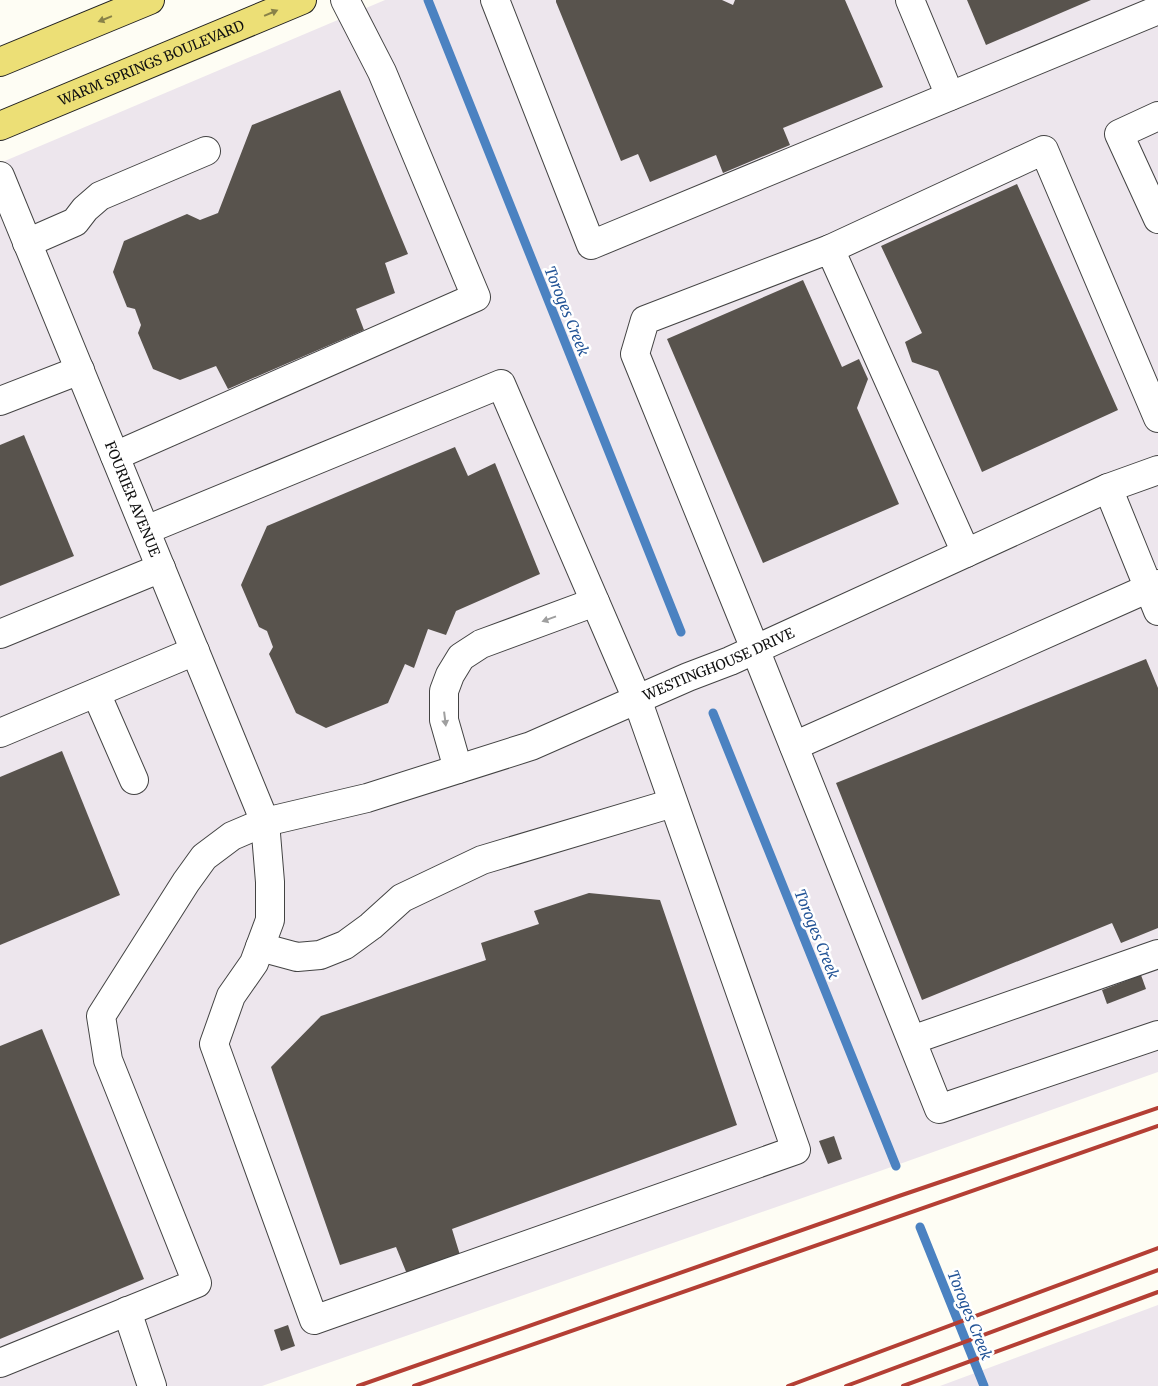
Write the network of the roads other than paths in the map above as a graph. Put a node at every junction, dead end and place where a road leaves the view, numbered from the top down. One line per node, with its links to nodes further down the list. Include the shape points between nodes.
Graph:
1 (150, 0): 7 (main road, one-way to 7)
2 (302, 0): 10 (main road, WARM SPRINGS BOULEVARD, one-way to 2)
3 (345, 0): 19 (street, via 382,72 476,297)
4 (495, 0): 8 (street, via 591,245)
5 (910, 0): 8 (street)
6 (1158, 10): 8 (street)
7 (0, 62)
8 (950, 96)
9 (1158, 116): 13 (street, via 1118,134)
10 (0, 126)
11 (206, 152): 14 (street, via 100,196 75,222)
12 (0, 176): 14 (street, FOURIER AVENUE)
13 (1158, 220)
14 (28, 243): 16 (street, FOURIER AVENUE)
15 (830, 249): 18 (street, via 1044,150); 23 (street); 28 (street, via 645,320 635,354)
16 (80, 370): 17 (street); 19 (street, FOURIER AVENUE)
17 (0, 401)
18 (1158, 418)
19 (115, 456): 22 (street, FOURIER AVENUE)
20 (1158, 470): 21 (street, WESTINGHOUSE DRIVE)
21 (1108, 488): 23 (street, WESTINGHOUSE DRIVE); 25 (street)
22 (146, 530): 24 (street, FOURIER AVENUE); 26 (street, via 501,384)
23 (966, 553): 28 (street, WESTINGHOUSE DRIVE)
24 (161, 568): 27 (street); 29 (street, FOURIER AVENUE)
25 (1155, 595): 33 (street)
26 (595, 602): 31 (street); 34 (street, one-way to 34, via 481,644 461,657 444,691 444,720)
27 (0, 634)
28 (756, 649): 31 (street, WESTINGHOUSE DRIVE); 33 (street)
29 (195, 651): 30 (street); 37 (street, FOURIER AVENUE)
30 (96, 693): 32 (street); 35 (street)
31 (636, 700): 34 (street, WESTINGHOUSE DRIVE, via 530,746); 36 (street)
32 (0, 732)
33 (794, 746): 41 (street)
34 (458, 769): 37 (street, WESTINGHOUSE DRIVE, via 367,798)
35 (134, 780)
36 (674, 803): 38 (street, via 482,860 402,898 345,945 320,955 297,957); 38 (street, FOURIER AVENUE, via 796,1150 314,1320 214,1044 231,996 254,963)
37 (265, 822): 38 (street, FOURIER AVENUE, via 270,920); 42 (street, WESTINGHOUSE DRIVE, via 232,836 204,857 101,1016 108,1060 197,1283)
38 (260, 947)
39 (1158, 954): 41 (street)
40 (1158, 1035): 41 (street, via 939,1109)
41 (912, 1040)
42 (127, 1311): 43 (street); 44 (street)
43 (0, 1363)
44 (152, 1386)

